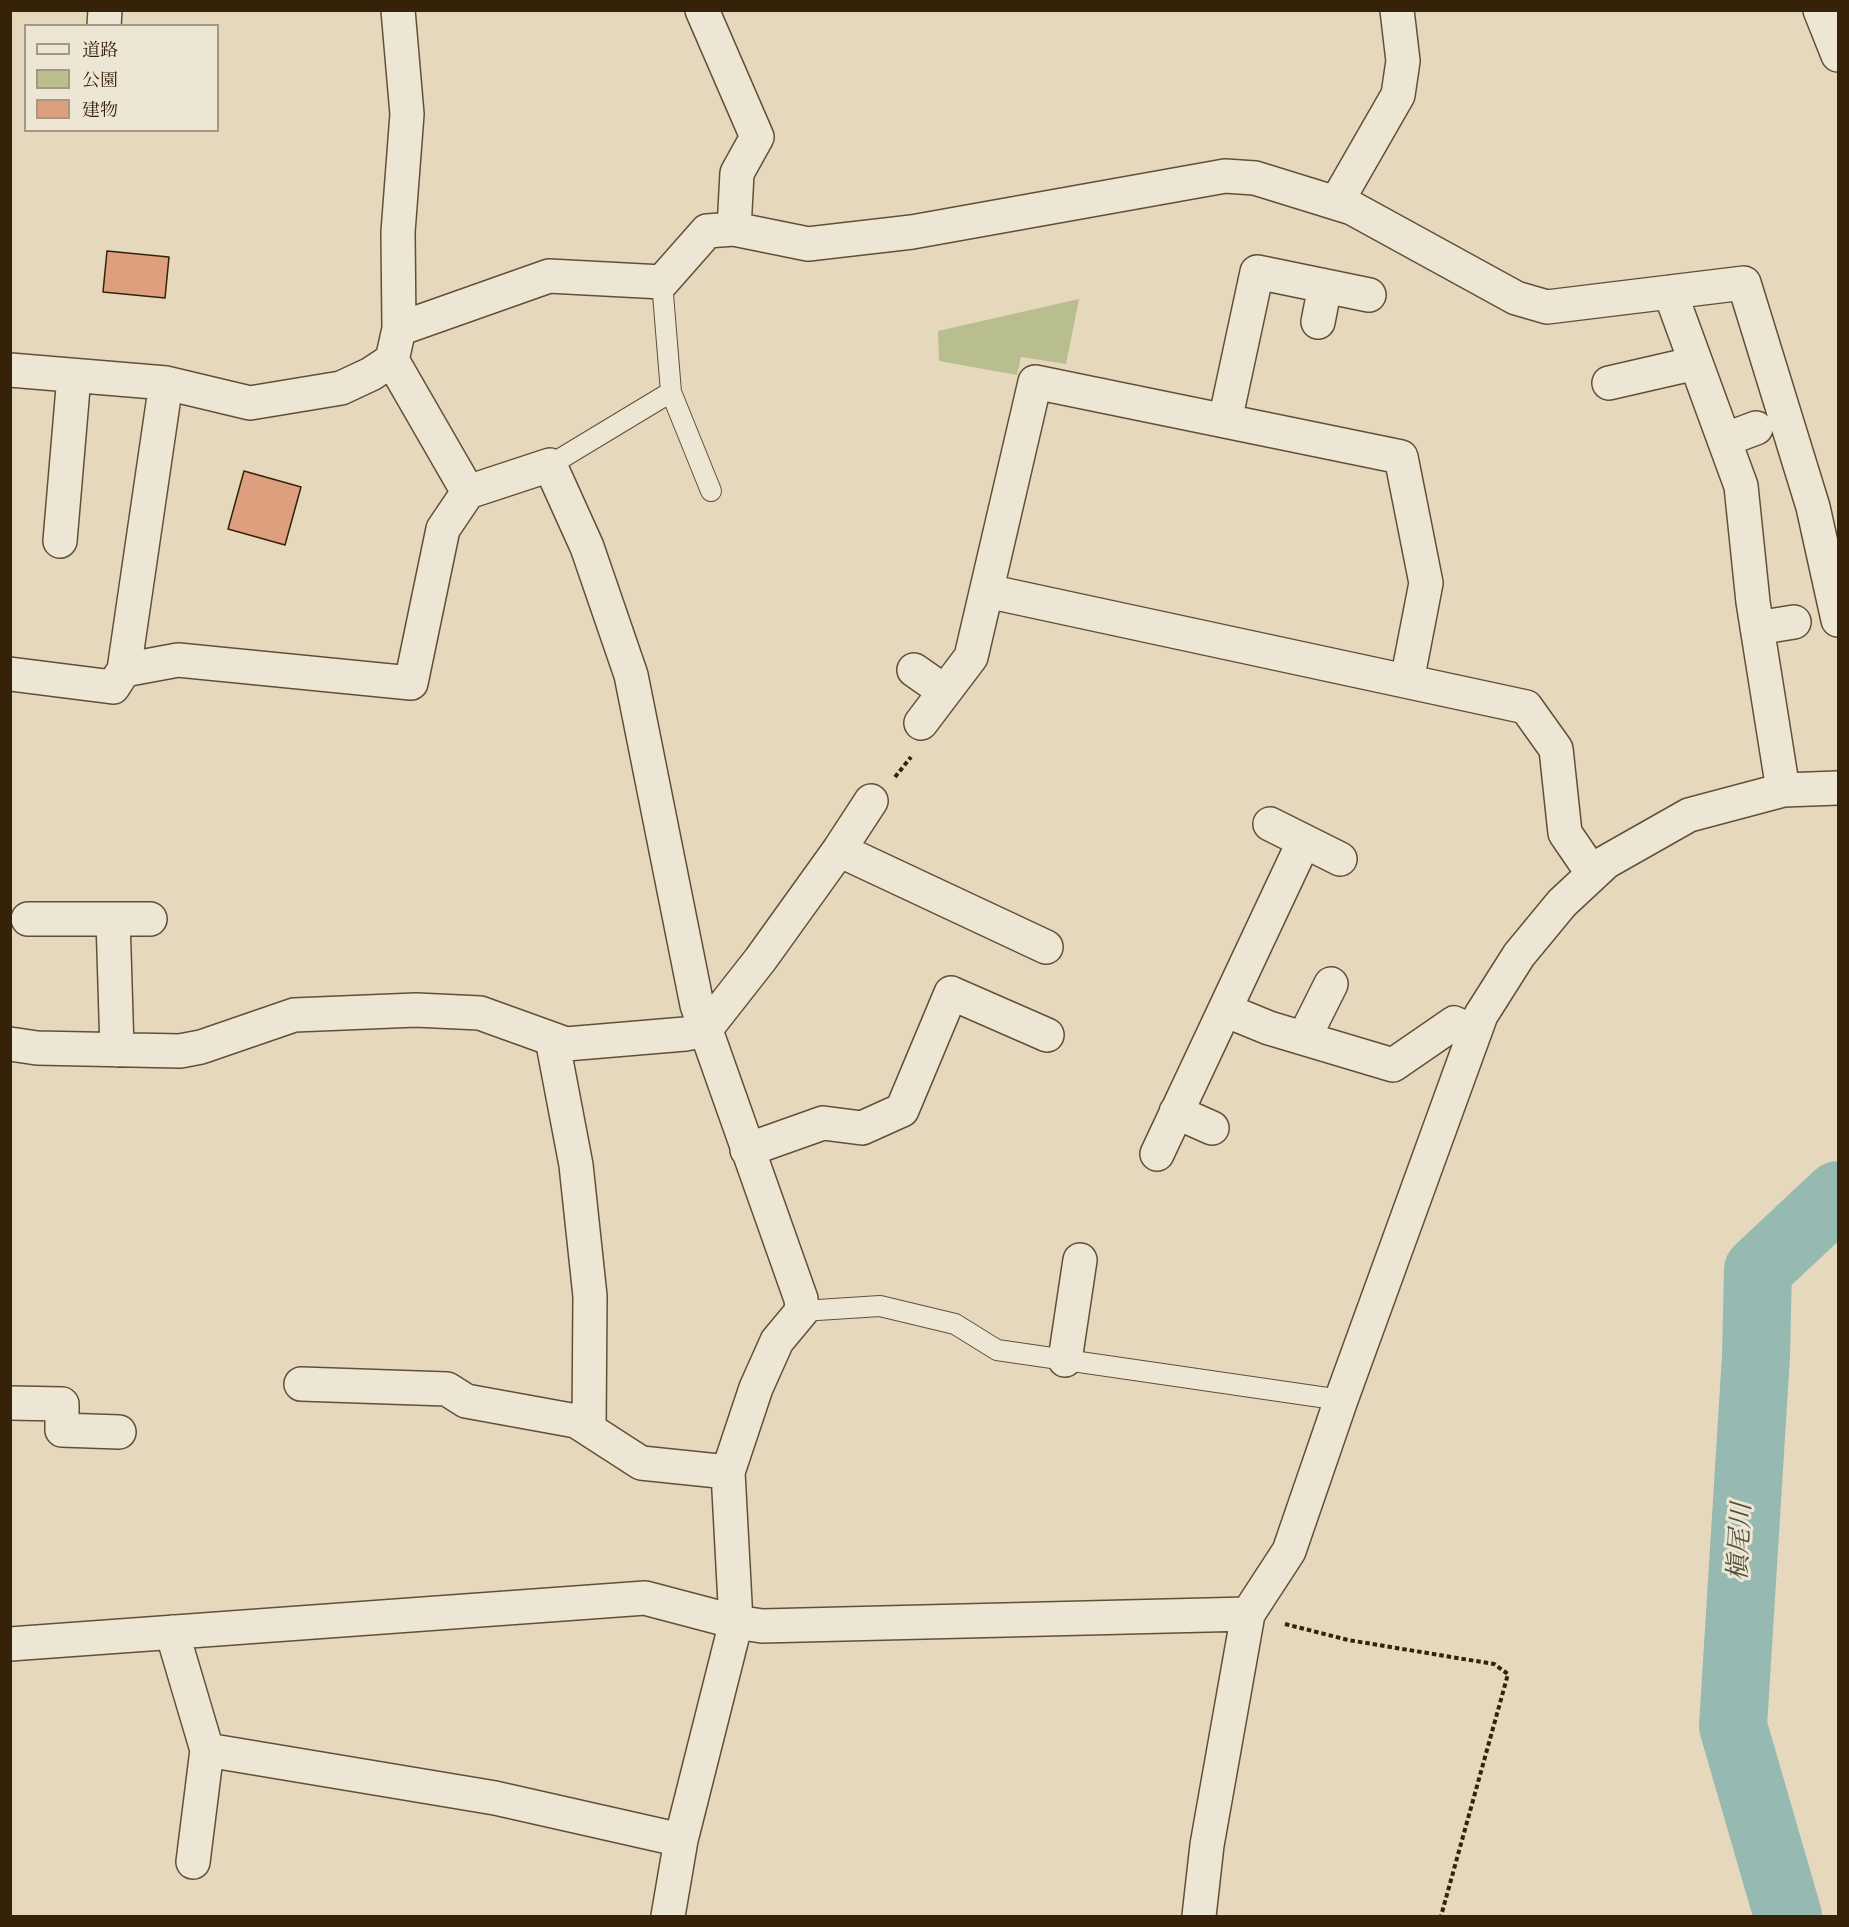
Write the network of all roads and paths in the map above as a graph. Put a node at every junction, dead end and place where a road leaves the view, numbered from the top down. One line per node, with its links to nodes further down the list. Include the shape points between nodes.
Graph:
1 (398, 10): 13 (street, via 407,114)
2 (702, 10): 7 (street, via 757,137 737,173)
3 (1397, 10): 6 (street, via 1402,61 1398,95)
4 (1820, 10): 5 (street)
5 (1839, 55)
6 (1336, 203): 7 (street, via 1255,178 1226,176 912,232 808,244); 10 (street, via 1352,207 1516,298 1547,307)
7 (734, 229): 8 (street, via 707,231)
8 (662, 282): 13 (street, via 549,276); 19 (lane)
9 (1325, 286): 11 (street); 12 (street); 20 (street, via 1257,272)
10 (1670, 292): 14 (street); 28 (street, via 1744,283 1813,507)
11 (1369, 295)
12 (1318, 322)
13 (395, 345): 17 (street, via 371,374 341,388 250,403); 25 (street)
14 (1696, 363): 18 (street); 22 (street)
15 (10, 370): 16 (street)
16 (74, 376): 17 (street); 26 (street)
17 (166, 383): 31 (street)
18 (1610, 383)
19 (671, 392): 23 (lane); 24 (lane)
20 (1225, 421): 27 (street, via 1035,382); 34 (street, via 1401,457 1426,583)
21 (1756, 428): 22 (street)
22 (1724, 440): 30 (street, via 1741,486)
23 (550, 465): 25 (street); 51 (street, via 587,547 631,675)
24 (711, 491)
25 (468, 492): 31 (street, via 443,529 411,683 178,660)
26 (60, 541)
27 (987, 591): 34 (street); 35 (street, via 971,657)
28 (1839, 621)
29 (1794, 622): 30 (street)
30 (1757, 628): 38 (street)
31 (124, 670): 33 (street, via 113,687)
32 (914, 670): 35 (street)
33 (10, 674)
34 (1407, 681): 44 (street, via 1526,707 1556,749 1565,833)
35 (944, 691): 36 (street)
36 (921, 723): 39 (path, via 928,733 880,796)
37 (1839, 788): 38 (street)
38 (1783, 790): 44 (street, via 1689,814 1606,862)
39 (871, 801): 42 (street)
40 (1270, 824): 41 (street)
41 (1304, 841): 43 (street); 50 (street)
42 (839, 850): 48 (street); 51 (street)
43 (1340, 859)
44 (1593, 874): 52 (street, via 1562,903 1519,955)
45 (28, 919): 46 (street)
46 (113, 919): 47 (street); 57 (street)
47 (150, 919)
48 (1046, 947)
49 (1331, 984): 54 (street)
50 (1225, 1010): 54 (street); 58 (street)
51 (705, 1030): 55 (street, via 566,1044); 60 (street)
52 (1475, 1032): 54 (street, via 1454,1023 1393,1065); 66 (street)
53 (1047, 1035): 60 (street, via 951,993 902,1110 862,1128 823,1123)
54 (1304, 1038)
55 (552, 1039): 57 (street, via 480,1013 416,1010 294,1015 201,1047 180,1051); 68 (street, via 576,1165 590,1296)
56 (10, 1044): 57 (street)
57 (117, 1050)
58 (1176, 1112): 59 (street); 61 (street)
59 (1212, 1128)
60 (747, 1150): 63 (street)
61 (1156, 1154)
62 (1080, 1260): 64 (street)
63 (802, 1311): 64 (lane, via 880,1306 955,1324 997,1350); 70 (street, via 777,1341 756,1388)
64 (1065, 1360): 66 (lane)
65 (301, 1384): 68 (street, via 447,1389 466,1401 576,1421)
66 (1341, 1400): 71 (street, via 1289,1551)
67 (10, 1403): 69 (street, via 62,1404 62,1430)
68 (589, 1429): 70 (street, via 641,1463)
69 (119, 1432)
70 (728, 1472): 72 (street)
71 (1248, 1614): 72 (street, via 762,1626); 79 (street, via 1207,1845); 80 (path, via 1348,1640 1494,1665 1508,1674)
72 (736, 1622): 73 (street, via 645,1598); 76 (street)
73 (172, 1632): 74 (street); 75 (street)
74 (10, 1644)
75 (207, 1750): 76 (street, via 495,1798); 77 (street)
76 (681, 1840): 78 (street)
77 (193, 1862)
78 (668, 1917)
79 (1199, 1917)
80 (1441, 1917)

